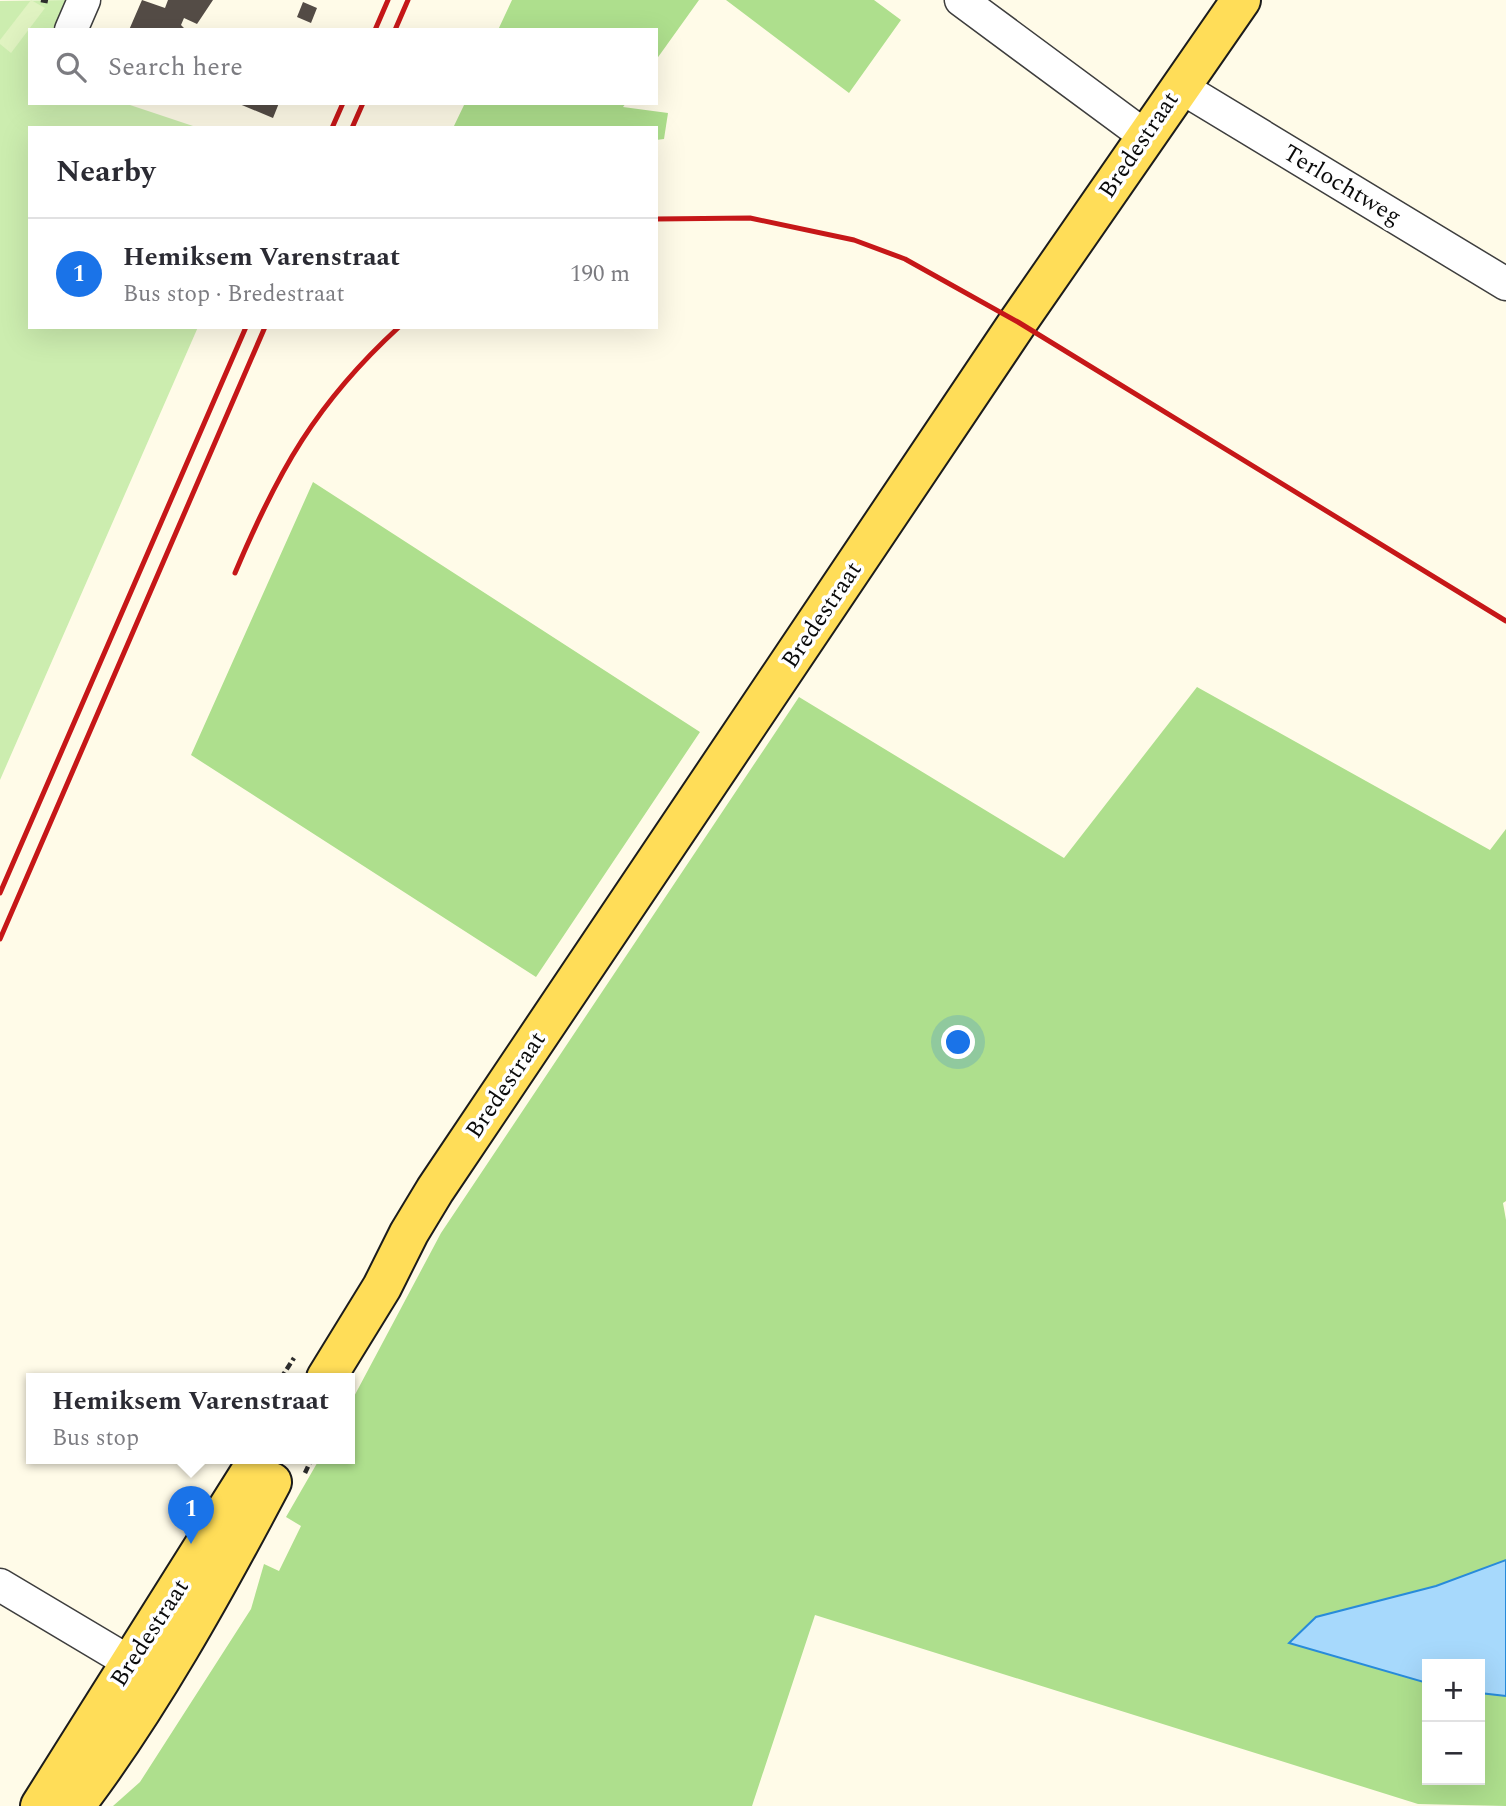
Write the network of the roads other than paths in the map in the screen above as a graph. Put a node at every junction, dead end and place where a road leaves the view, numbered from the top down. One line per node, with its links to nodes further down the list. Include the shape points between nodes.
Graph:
1 (84, 0): 4 (street)
2 (961, 0): 6 (street)
3 (1241, 0): 5 (main road, Bredestraat)
4 (72, 28)
5 (1179, 86): 6 (main road, Bredestraat); 7 (street, Terlochtweg)
6 (1145, 136): 8 (main road, Bredestraat)
7 (1506, 284)
8 (409, 1233): 9 (main road, Bredestraat, via 371,1280); 10 (main road, Bredestraat)
9 (311, 1373)
10 (329, 1373)
11 (255, 1464): 14 (main road, Bredestraat)
12 (281, 1464): 16 (main road, Bredestraat, via 203,1608 101,1773)
13 (0, 1585): 14 (street)
14 (131, 1663): 15 (main road, Bredestraat)
15 (40, 1806)
16 (75, 1806)

